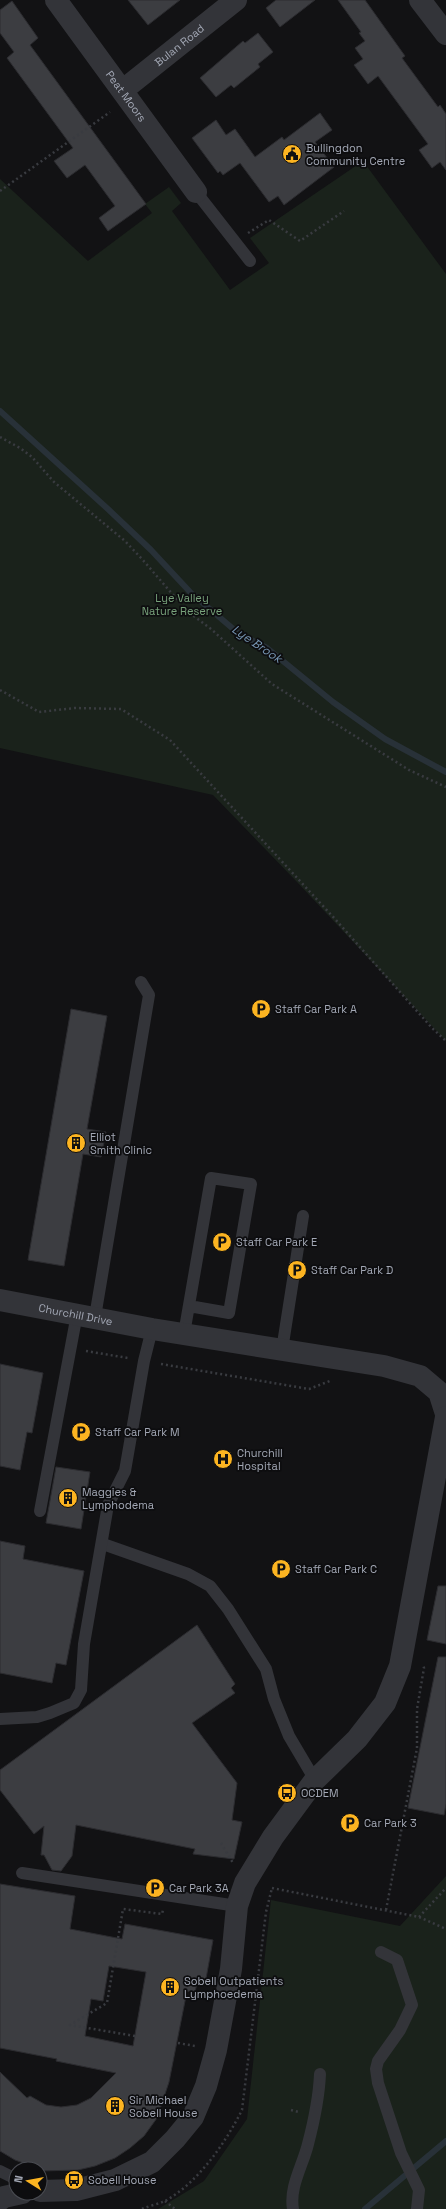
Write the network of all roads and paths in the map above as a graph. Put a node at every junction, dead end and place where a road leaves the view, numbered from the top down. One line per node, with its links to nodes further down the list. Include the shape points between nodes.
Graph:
1 (56, 0): 5 (street, Peat Moors)
2 (236, 0): 5 (street, Bulan Road)
3 (420, 0): 4 (street)
4 (446, 34)
5 (125, 95): 6 (path); 7 (street, Peat Moors)
6 (0, 191)
7 (196, 192): 9 (lane)
8 (344, 211): 9 (path, via 300,241 269,220)
9 (234, 241): 10 (lane)
10 (250, 260)
11 (0, 437): 13 (path, via 32,457 54,482 138,555 187,611 272,684 409,770)
12 (0, 690): 15 (path, via 39,712 75,708 121,709 170,740)
13 (446, 787)
14 (141, 982): 19 (lane, via 149,995)
15 (446, 1041)
16 (303, 1216): 23 (lane)
17 (0, 1300): 19 (street, Churchill Drive)
18 (189, 1306): 18 (lane, via 211,1178 251,1184 229,1313); 21 (lane)
19 (86, 1316): 20 (street, Churchill Drive); 22 (lane)
20 (152, 1329): 21 (street, Churchill Drive); 24 (lane)
21 (184, 1334): 23 (street, Churchill Drive)
22 (72, 1337): 24 (path, via 76,1350); 29 (lane)
23 (282, 1350): 26 (street, Churchill Drive, via 384,1366 420,1376 439,1392)
24 (144, 1361): 25 (path, via 309,1388); 30 (lane, via 125,1471 108,1505)
25 (337, 1378)
26 (446, 1414)
27 (446, 1417): 28 (street)
28 (442, 1461): 33 (street, via 400,1666 385,1703 357,1739)
29 (40, 1511)
30 (103, 1544): 32 (lane, via 84,1644 81,1690 74,1703 37,1717); 33 (lane, via 188,1574 210,1586 228,1608 266,1669 274,1699 289,1736)
31 (422, 1661): 39 (path, via 424,1668 417,1709 417,1748)
32 (0, 1719)
33 (314, 1780): 38 (street, via 273,1837 245,1883)
34 (22, 1873): 37 (lane)
35 (267, 1887): 39 (path)
36 (446, 1888): 40 (path)
37 (165, 1895): 38 (lane); 43 (path, via 162,1914 124,1909 107,2003 70,2025)
38 (237, 1906): 45 (street, via 231,1969 216,2050 206,2086 193,2117 152,2162 115,2180 76,2190)
39 (386, 1910): 40 (path)
40 (419, 1917): 41 (path)
41 (446, 1929)
42 (381, 1952): 49 (lane, via 397,1960 412,2004 400,2030 378,2061 376,2069 378,2083 404,2161 418,2187)
43 (135, 2036)
44 (320, 2074): 48 (lane, via 319,2095 308,2144 291,2198)
45 (48, 2191)
46 (165, 2201): 47 (path)
47 (175, 2209)
48 (293, 2209)
49 (417, 2209)

